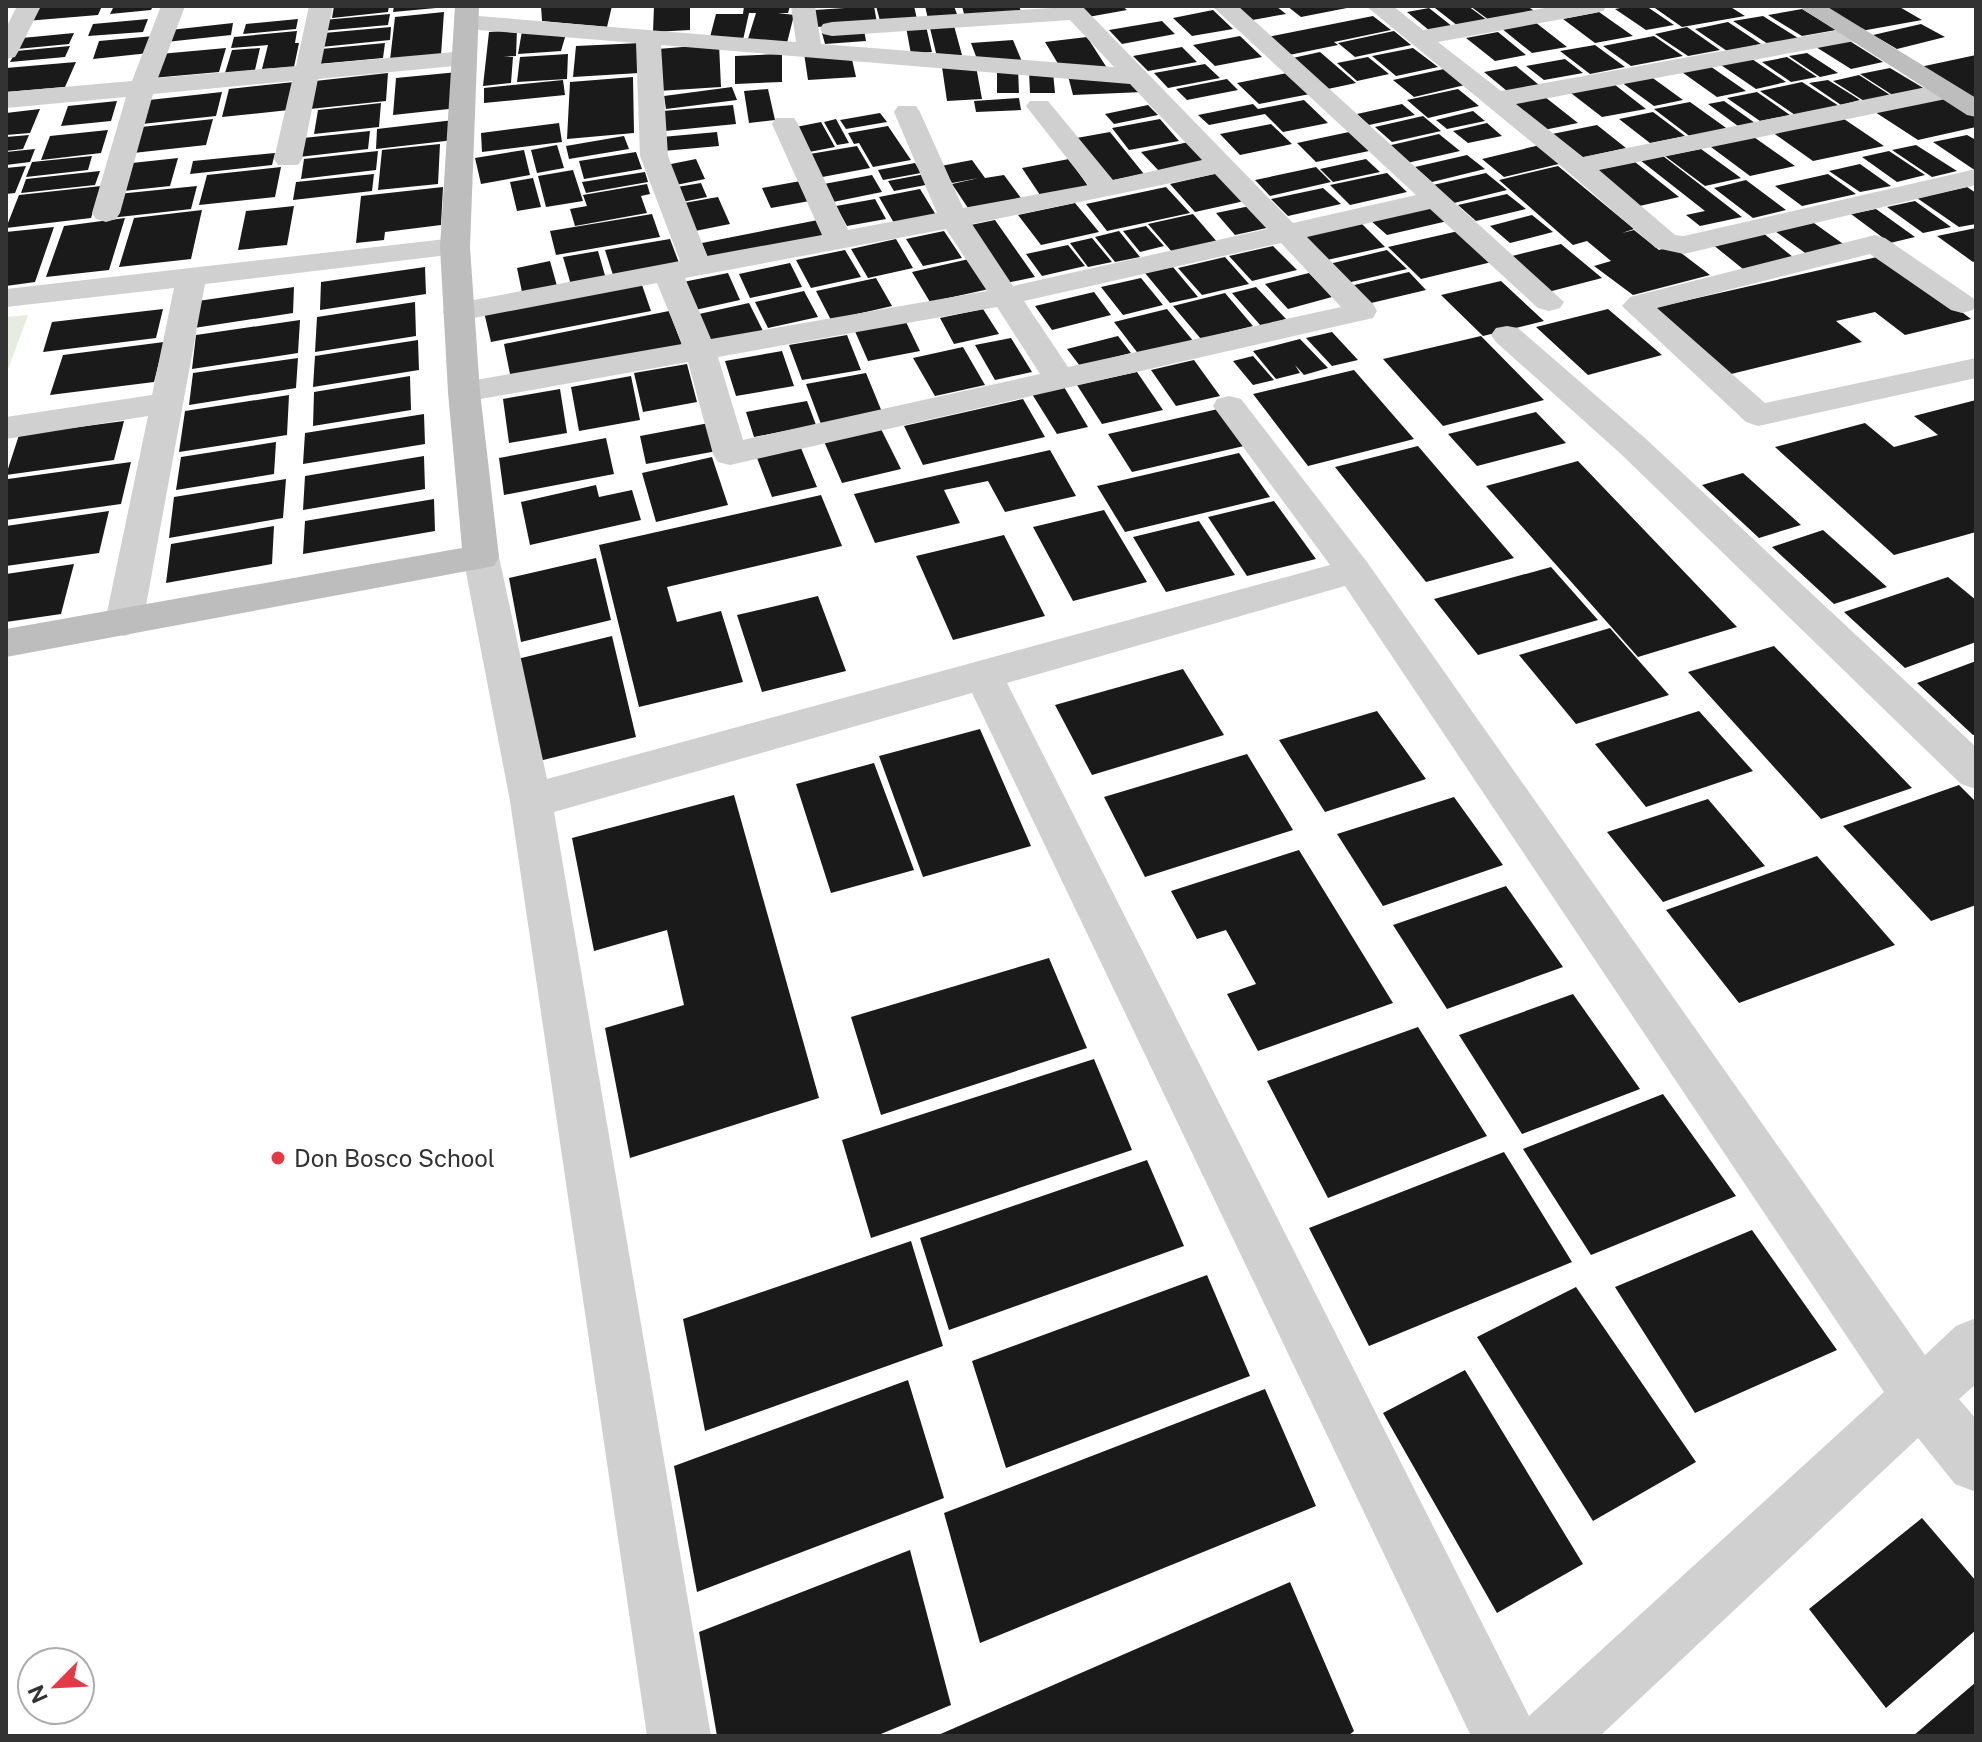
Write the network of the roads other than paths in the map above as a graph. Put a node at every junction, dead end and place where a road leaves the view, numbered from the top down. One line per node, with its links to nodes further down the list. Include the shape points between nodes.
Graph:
1 (29, 6): 15 (street)
2 (173, 6): 19 (street)
3 (321, 6): 17 (street)
4 (630, 6): 13 (street)
5 (1224, 6): 32 (street)
6 (1378, 6): 14 (street)
7 (1595, 6): 14 (street)
8 (1810, 6): 12 (street)
9 (1072, 10): 11 (street); 18 (street)
10 (467, 14): 13 (street); 16 (street)
11 (806, 28): 13 (street); 18 (street)
12 (1855, 34): 20 (street); 22 (street)
13 (639, 37): 38 (street, via 654,156)
14 (1420, 38): 22 (street)
15 (6, 52)
16 (465, 58): 17 (street); 37 (street)
17 (307, 73): 19 (street); 27 (street)
18 (1140, 77): 28 (street)
19 (142, 87): 21 (street); 33 (street)
20 (1946, 91): 24 (street); 29 (street)
21 (6, 100)
22 (1496, 100): 29 (street)
23 (1039, 106): 31 (street)
24 (1976, 109)
25 (907, 112): 34 (street)
26 (785, 124): 36 (street)
27 (288, 159)
28 (1222, 164): 31 (street); 35 (street)
29 (1578, 166): 30 (street, via 1666,242 1684,245)
30 (1976, 177)
31 (1106, 190): 34 (street)
32 (1437, 199): 35 (street); 42 (street)
33 (106, 213)
34 (953, 217): 36 (street); 40 (street)
35 (1288, 231): 40 (street); 48 (street, via 1362,311)
36 (838, 239): 38 (street)
37 (455, 247): 39 (street); 44 (street)
38 (683, 270): 44 (street); 46 (street)
39 (192, 275): 41 (street); 50 (street)
40 (1003, 297): 46 (street); 48 (street)
41 (6, 298)
42 (1549, 302)
43 (1962, 304): 47 (street, via 1875,244 1637,306 1758,415)
44 (458, 312): 49 (street)
45 (1507, 335): 58 (street, via 1634,447)
46 (701, 352): 48 (street, via 730,454); 49 (street)
47 (1976, 368)
48 (1060, 379)
49 (464, 392): 53 (street)
50 (165, 403): 52 (street); 55 (street)
51 (1229, 406): 54 (street)
52 (6, 428)
53 (481, 557): 55 (street); 59 (street)
54 (1354, 571): 57 (street); 61 (street)
55 (124, 622): 56 (street)
56 (6, 643)
57 (984, 676): 59 (street); 64 (street)
58 (1976, 772)
59 (531, 801): 63 (street)
60 (1976, 1346): 61 (street)
61 (1920, 1397): 62 (street); 65 (street)
62 (1976, 1463)
63 (679, 1736)
64 (1505, 1736)
65 (1553, 1736)

